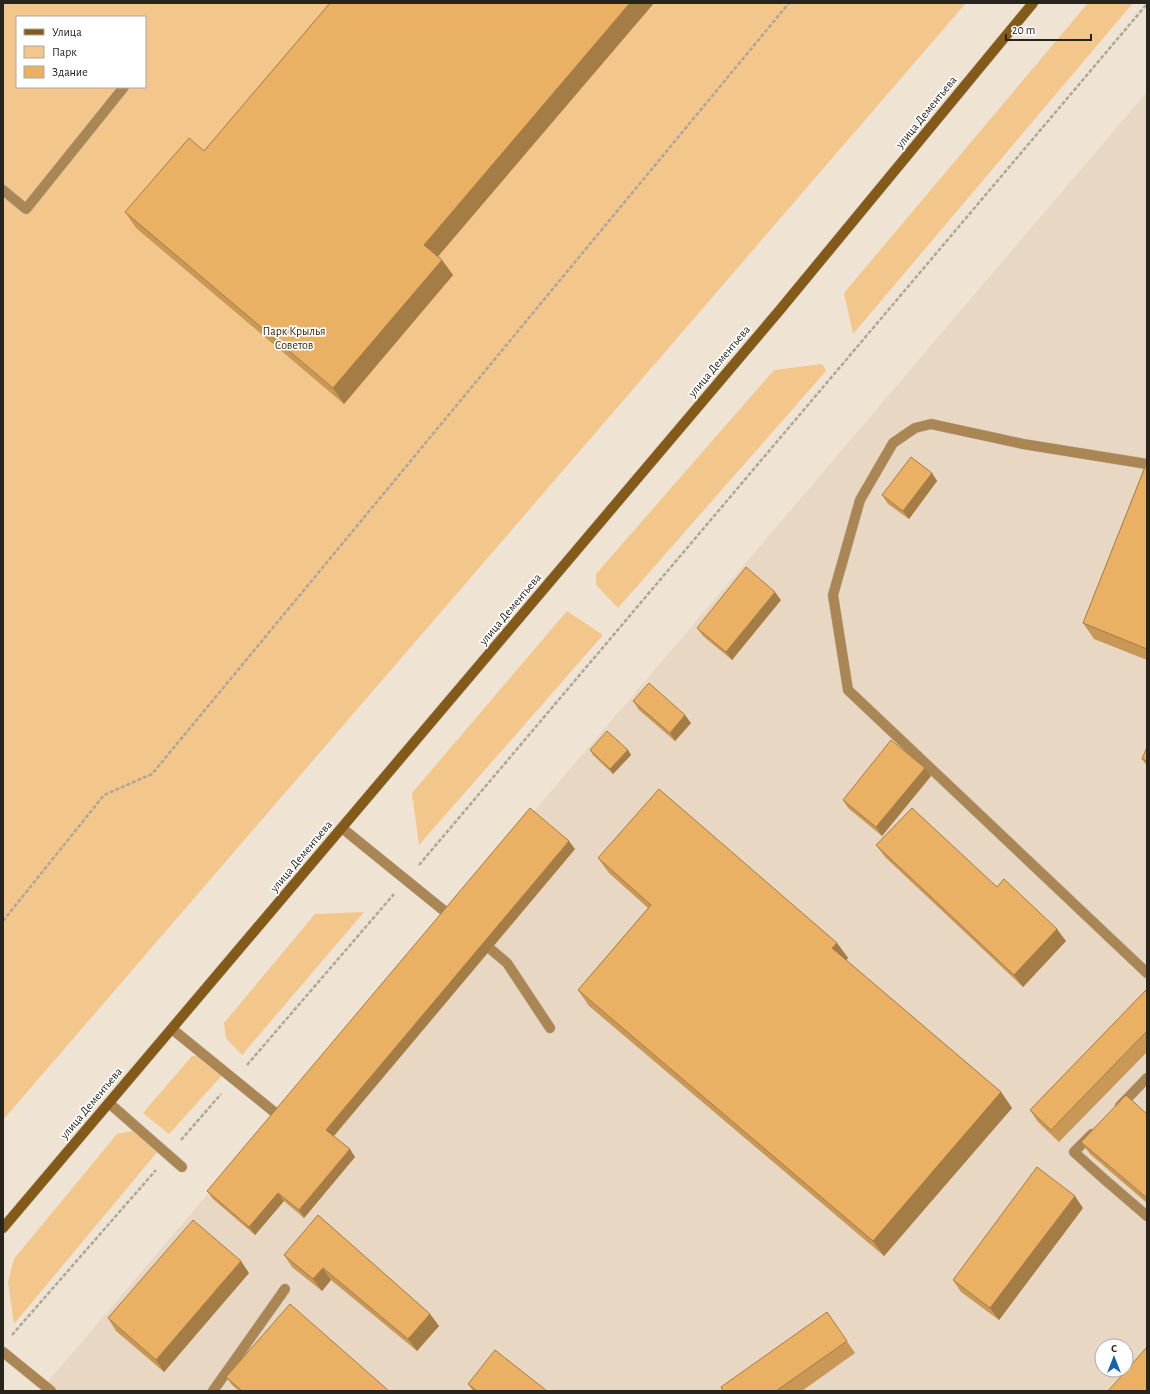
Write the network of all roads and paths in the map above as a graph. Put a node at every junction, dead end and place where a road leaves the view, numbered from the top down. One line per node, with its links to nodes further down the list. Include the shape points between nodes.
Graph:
1 (789, 3): 9 (path, via 152,774 104,795)
2 (1032, 3): 7 (main road, улица Дементьева, via 774,317)
3 (1147, 4): 8 (path)
4 (123, 88): 5 (lane, via 26,209)
5 (3, 190)
6 (1147, 464): 12 (lane, via 1023,444 931,424 915,428 893,443 860,500 833,595 848,690)
7 (342, 828): 8 (lane); 14 (main road, улица Дементьева)
8 (406, 880): 10 (lane); 16 (path)
9 (3, 921)
10 (461, 925)
11 (472, 934): 13 (lane, via 507,963)
12 (1147, 973)
13 (550, 1028)
14 (172, 1029): 16 (lane); 17 (main road, улица Дементьева)
15 (1147, 1078): 19 (lane)
16 (234, 1080): 18 (lane); 21 (path)
17 (109, 1103): 21 (lane); 24 (main road, улица Дементьева)
18 (273, 1111)
19 (1113, 1112)
20 (1097, 1129): 23 (lane, via 1074,1152)
21 (169, 1155): 22 (lane); 26 (path)
22 (182, 1167)
23 (1147, 1216)
24 (3, 1228)
25 (285, 1289): 29 (lane)
26 (8, 1340)
27 (3, 1352): 28 (lane)
28 (51, 1391)
29 (214, 1391)

